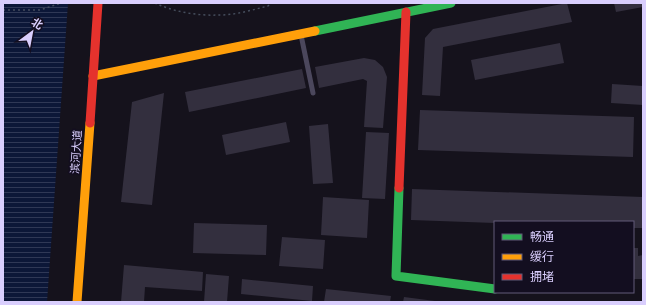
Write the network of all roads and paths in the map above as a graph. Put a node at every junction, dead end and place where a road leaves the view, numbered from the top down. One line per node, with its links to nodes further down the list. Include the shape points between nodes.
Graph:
1 (61, 3): 6 (path, via 40,10)
2 (98, 3): 9 (street, 滨河大道)
3 (155, 3): 4 (path, via 192,14 219,15 241,13)
4 (272, 3)
5 (451, 3): 7 (street)
6 (3, 10)
7 (406, 12): 8 (street); 11 (street, via 396,276)
8 (301, 34): 9 (street); 10 (lane)
9 (93, 76): 12 (street, 滨河大道)
10 (313, 93)
11 (494, 289)
12 (77, 302)

